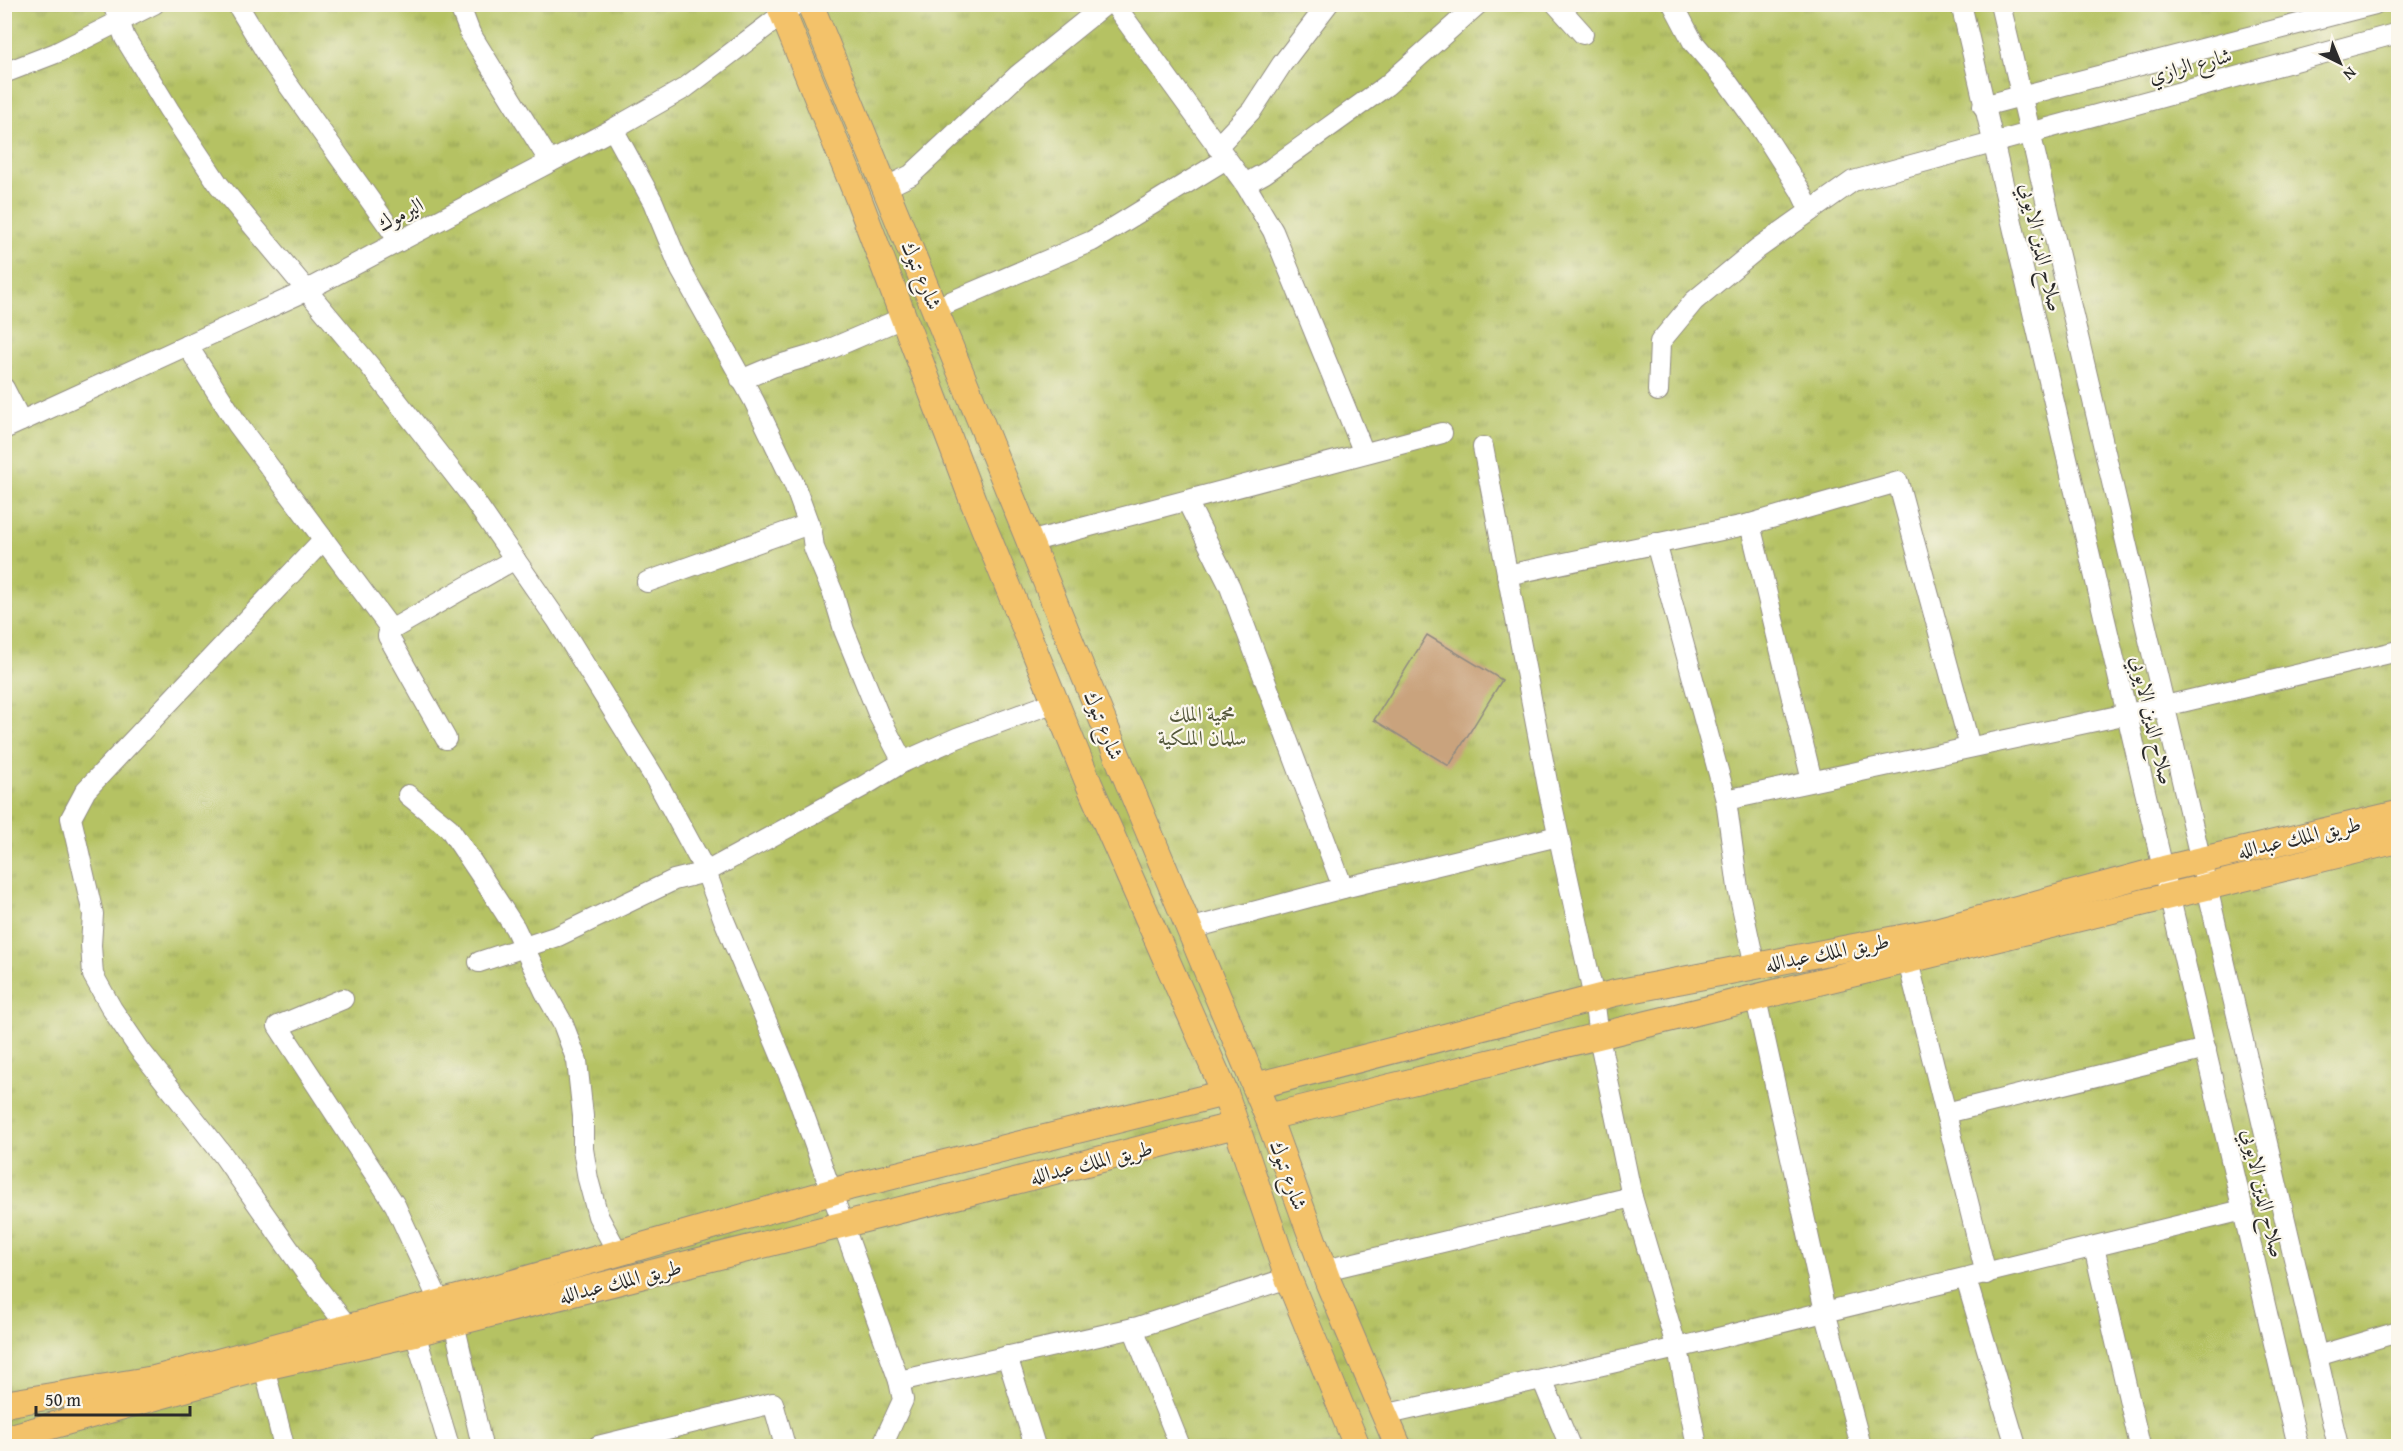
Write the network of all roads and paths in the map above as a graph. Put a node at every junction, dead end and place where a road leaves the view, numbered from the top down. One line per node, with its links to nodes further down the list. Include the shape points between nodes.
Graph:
1 (113, 4): 16 (street)
2 (154, 4): 16 (street)
3 (237, 4): 30 (street, via 279,71)
4 (459, 4): 26 (street, via 470,33)
5 (810, 4): 28 (main road, شارع تبوك)
6 (1106, 4): 28 (street, via 1018,75 911,175)
7 (1114, 4): 25 (street)
8 (1328, 4): 25 (street)
9 (1478, 4): 27 (street, via 1386,86)
10 (1556, 4): 18 (street)
11 (1673, 4): 29 (street, via 1693,42 1761,129)
12 (1961, 4): 21 (street, صلاح الدين الايوبي)
13 (2000, 4): 20 (street, صلاح الدين الايوبي)
14 (2375, 4): 20 (street, شارع الرازي)
15 (786, 8): 22 (street, اليرموك, via 685,88); 33 (main road, شارع تبوك)
16 (120, 23): 19 (street); 31 (street, via 125,38 219,185)
17 (2398, 33): 23 (street, شارع الرازي)
18 (1583, 34)
19 (4, 73)
20 (2022, 96): 21 (street, شارع الرازي); 23 (street, صلاح الدين الايوبي)
21 (1983, 106): 24 (street, صلاح الدين الايوبي)
22 (613, 129): 26 (street, اليرموك); 35 (street, via 654,202 681,270)
23 (2031, 134): 24 (street, شارع الرازي); 54 (street, صلاح الدين الايوبي)
24 (1993, 144): 29 (street, شارع الرازي, via 1853,181); 55 (street, صلاح الدين الايوبي)
25 (1222, 153): 27 (street); 32 (street, via 1092,241)
26 (550, 162): 30 (street, اليرموك)
27 (1245, 184): 41 (street, via 1273,231)
28 (885, 188): 32 (main road, شارع تبوك)
29 (1810, 211): 37 (street, شارع الرازي, via 1694,302 1660,342)
30 (399, 241): 31 (street, اليرموك)
31 (306, 290): 34 (street, اليرموك); 48 (street, via 462,484)
32 (936, 308): 46 (main road, شارع تبوك)
33 (905, 317): 35 (street, via 823,352); 53 (main road, شارع تبوك, via 973,501)
34 (187, 345): 38 (street, اليرموك); 45 (street, via 238,425)
35 (741, 380): 43 (street, via 794,484)
36 (4, 388): 38 (street)
37 (1658, 391)
38 (13, 425)
39 (1442, 433): 41 (street)
40 (1483, 447): 49 (street)
41 (1364, 453): 42 (street)
42 (1187, 501): 46 (street); 69 (street, via 1230,587)
43 (809, 524): 50 (street); 58 (street, via 844,630 879,716)
44 (1750, 525): 47 (street); 57 (street, via 1898,482); 59 (street)
45 (324, 539): 51 (street); 98 (street, via 86,790 71,818 93,914 93,975 140,1050 223,1155)
46 (1029, 542): 71 (main road, شارع تبوك)
47 (1656, 543): 49 (street); 61 (street)
48 (515, 559): 51 (street); 67 (street, via 656,780)
49 (1507, 575): 63 (street)
50 (647, 582)
51 (389, 631): 56 (street, via 388,636)
52 (2398, 651): 54 (street)
53 (1055, 702): 58 (street); 82 (main road, شارع تبوك)
54 (2165, 706): 55 (street); 65 (street, صلاح الدين الايوبي)
55 (2127, 714): 57 (street); 66 (street, صلاح الدين الايوبي)
56 (446, 739)
57 (1970, 747): 59 (street)
58 (903, 762): 67 (street)
59 (1812, 781): 61 (street)
60 (408, 795): 72 (street, via 449,828)
61 (1726, 800): 75 (street, via 1738,888)
62 (2398, 814): 65 (main road, طريق الملك عبدالله)
63 (1558, 836): 69 (street); 76 (street)
64 (2398, 840): 68 (main road, طريق الملك عبدالله)
65 (2201, 860): 66 (main road, طريق الملك عبدالله); 68 (street, صلاح الدين الايوبي)
66 (2164, 869): 70 (street, صلاح الدين الايوبي); 75 (main road, طريق الملك عبدالله, via 1932,932)
67 (706, 872): 72 (street, via 674,880); 86 (street)
68 (2207, 886): 70 (main road, طريق الملك عبدالله); 104 (street, صلاح الدين الايوبي)
69 (1343, 888): 71 (street)
70 (2170, 896): 73 (main road, طريق الملك عبدالله); 80 (street, صلاح الدين الايوبي)
71 (1189, 929): 81 (main road, شارع تبوك)
72 (525, 948): 74 (street); 91 (street, via 577,1061 588,1179 598,1216)
73 (1908, 961): 78 (main road, طريق الملك عبدالله); 83 (street)
74 (479, 962)
75 (1755, 966): 76 (main road, طريق الملك عبدالله)
76 (1594, 998): 79 (street); 81 (main road, طريق الملك عبدالله)
77 (343, 999): 97 (street, via 278,1026 395,1205)
78 (1755, 999): 79 (main road, طريق الملك عبدالله); 96 (street)
79 (1599, 1037): 84 (main road, طريق الملك عبدالله); 87 (street)
80 (2206, 1049): 83 (street); 88 (street, صلاح الدين الايوبي)
81 (1255, 1086): 84 (main road, شارع تبوك)
82 (1226, 1093): 85 (main road, شارع تبوك); 86 (main road, طريق الملك عبدالله)
83 (1946, 1113): 93 (street)
84 (1268, 1117): 92 (main road, شارع تبوك)
85 (1236, 1125): 89 (main road, طريق الملك عبدالله); 94 (main road, شارع تبوك)
86 (833, 1191): 89 (street); 91 (main road, طريق الملك عبدالله)
87 (1632, 1197): 92 (street); 102 (street)
88 (2243, 1210): 90 (street); 128 (street, صلاح الدين الايوبي)
89 (843, 1224): 97 (main road, طريق الملك عبدالله); 107 (street)
90 (2094, 1247): 93 (street); 127 (street)
91 (618, 1253): 97 (main road, طريق الملك عبدالله)
92 (1325, 1270): 109 (main road, شارع تبوك)
93 (1986, 1274): 95 (street)
94 (1288, 1278): 99 (street); 121 (main road, شارع تبوك)
95 (1966, 1279): 96 (street); 126 (street)
96 (1825, 1311): 102 (street); 125 (street)
97 (447, 1313): 98 (main road, طريق الملك عبدالله); 101 (main road, طريق الملك عبدالله); 115 (street)
98 (348, 1327): 108 (main road, طريق الملك عبدالله, via 154,1379)
99 (1133, 1328): 103 (street); 120 (street)
100 (2398, 1332): 104 (street)
101 (415, 1333): 105 (main road, طريق الملك عبدالله); 114 (street)
102 (1677, 1348): 106 (street); 124 (street)
103 (1007, 1356): 107 (street); 119 (street)
104 (2317, 1356): 129 (street, صلاح الدين الايوبي)
105 (264, 1367): 111 (main road, طريق الملك عبدالله); 113 (street)
106 (1542, 1379): 109 (street); 123 (street)
107 (900, 1381): 118 (street, via 903,1400)
108 (4, 1404)
109 (1384, 1415): 122 (main road, شارع تبوك)
110 (4, 1439): 111 (main road, طريق الملك عبدالله)
111 (32, 1439)
112 (629, 1443): 116 (street); 117 (street, via 773,1403)
113 (284, 1446)
114 (449, 1446)
115 (482, 1446)
116 (598, 1446)
117 (785, 1446)
118 (882, 1446)
119 (1035, 1446)
120 (1179, 1446)
121 (1357, 1446)
122 (1398, 1446)
123 (1570, 1446)
124 (1697, 1446)
125 (1861, 1446)
126 (2016, 1446)
127 (2140, 1446)
128 (2298, 1446)
129 (2338, 1446)

